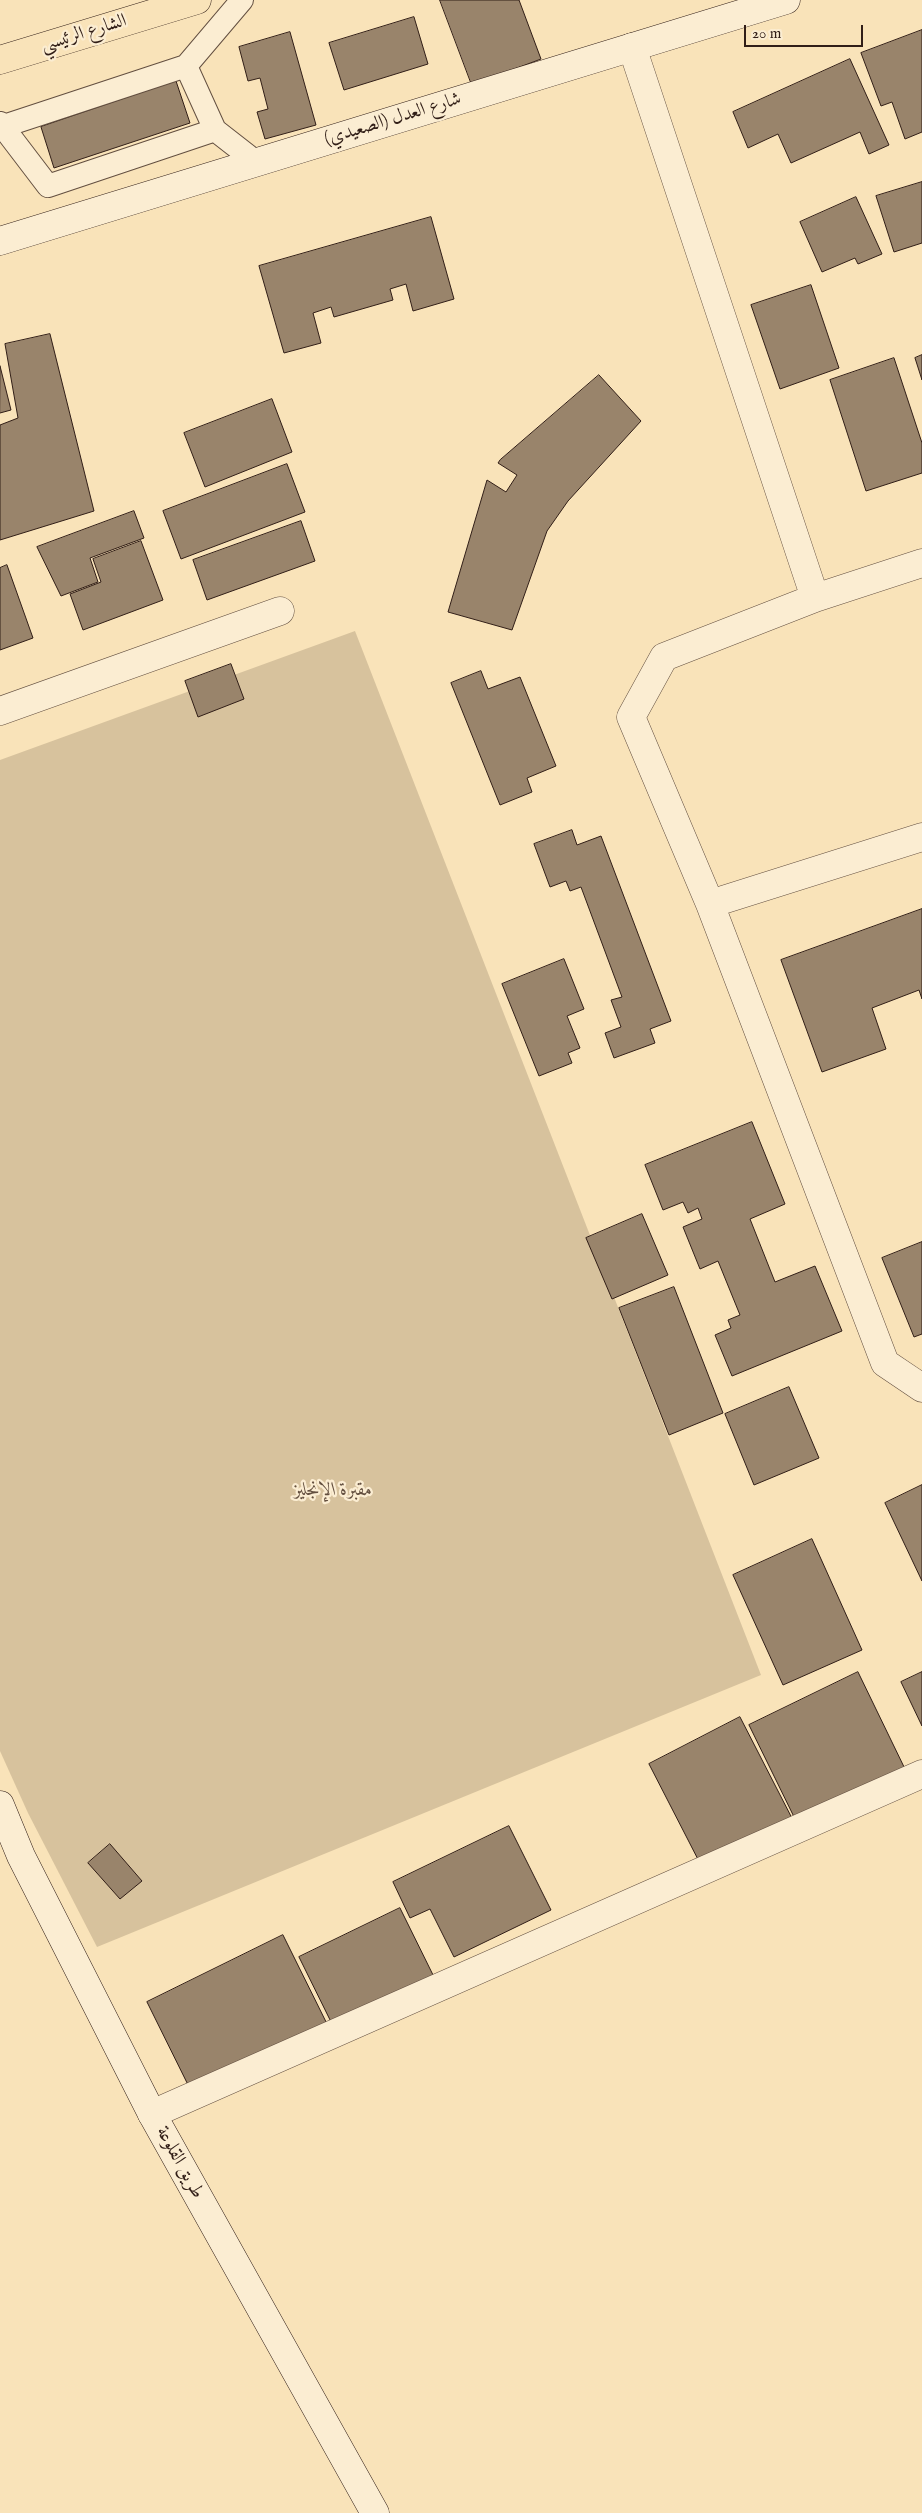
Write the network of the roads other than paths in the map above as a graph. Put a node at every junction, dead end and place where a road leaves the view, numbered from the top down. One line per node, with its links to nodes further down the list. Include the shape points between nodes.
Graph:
1 (197, 0): 5 (main road, الشارع الرئيسي)
2 (242, 0): 6 (lane)
3 (786, 0): 4 (street, شارع العدل (الصعيدي))
4 (632, 47): 9 (street, شارع العدل (الصعيدي)); 12 (street)
5 (0, 60)
6 (186, 66): 7 (lane); 8 (lane)
7 (2, 124): 8 (lane, via 48,186)
8 (215, 130): 9 (lane)
9 (256, 162): 10 (street, شارع العدل (الصعيدي))
10 (0, 241)
11 (922, 563): 12 (street)
12 (815, 598): 16 (street, via 664,657 631,718)
13 (280, 611): 14 (street)
14 (0, 710)
15 (922, 837): 16 (street)
16 (710, 904): 17 (street, via 885,1363)
17 (922, 1388)
18 (922, 1774): 20 (street)
19 (0, 1805): 20 (street, طريق القلوعة, via 21,1856)
20 (152, 2114): 21 (street, طريق القلوعة)
21 (374, 2513)

